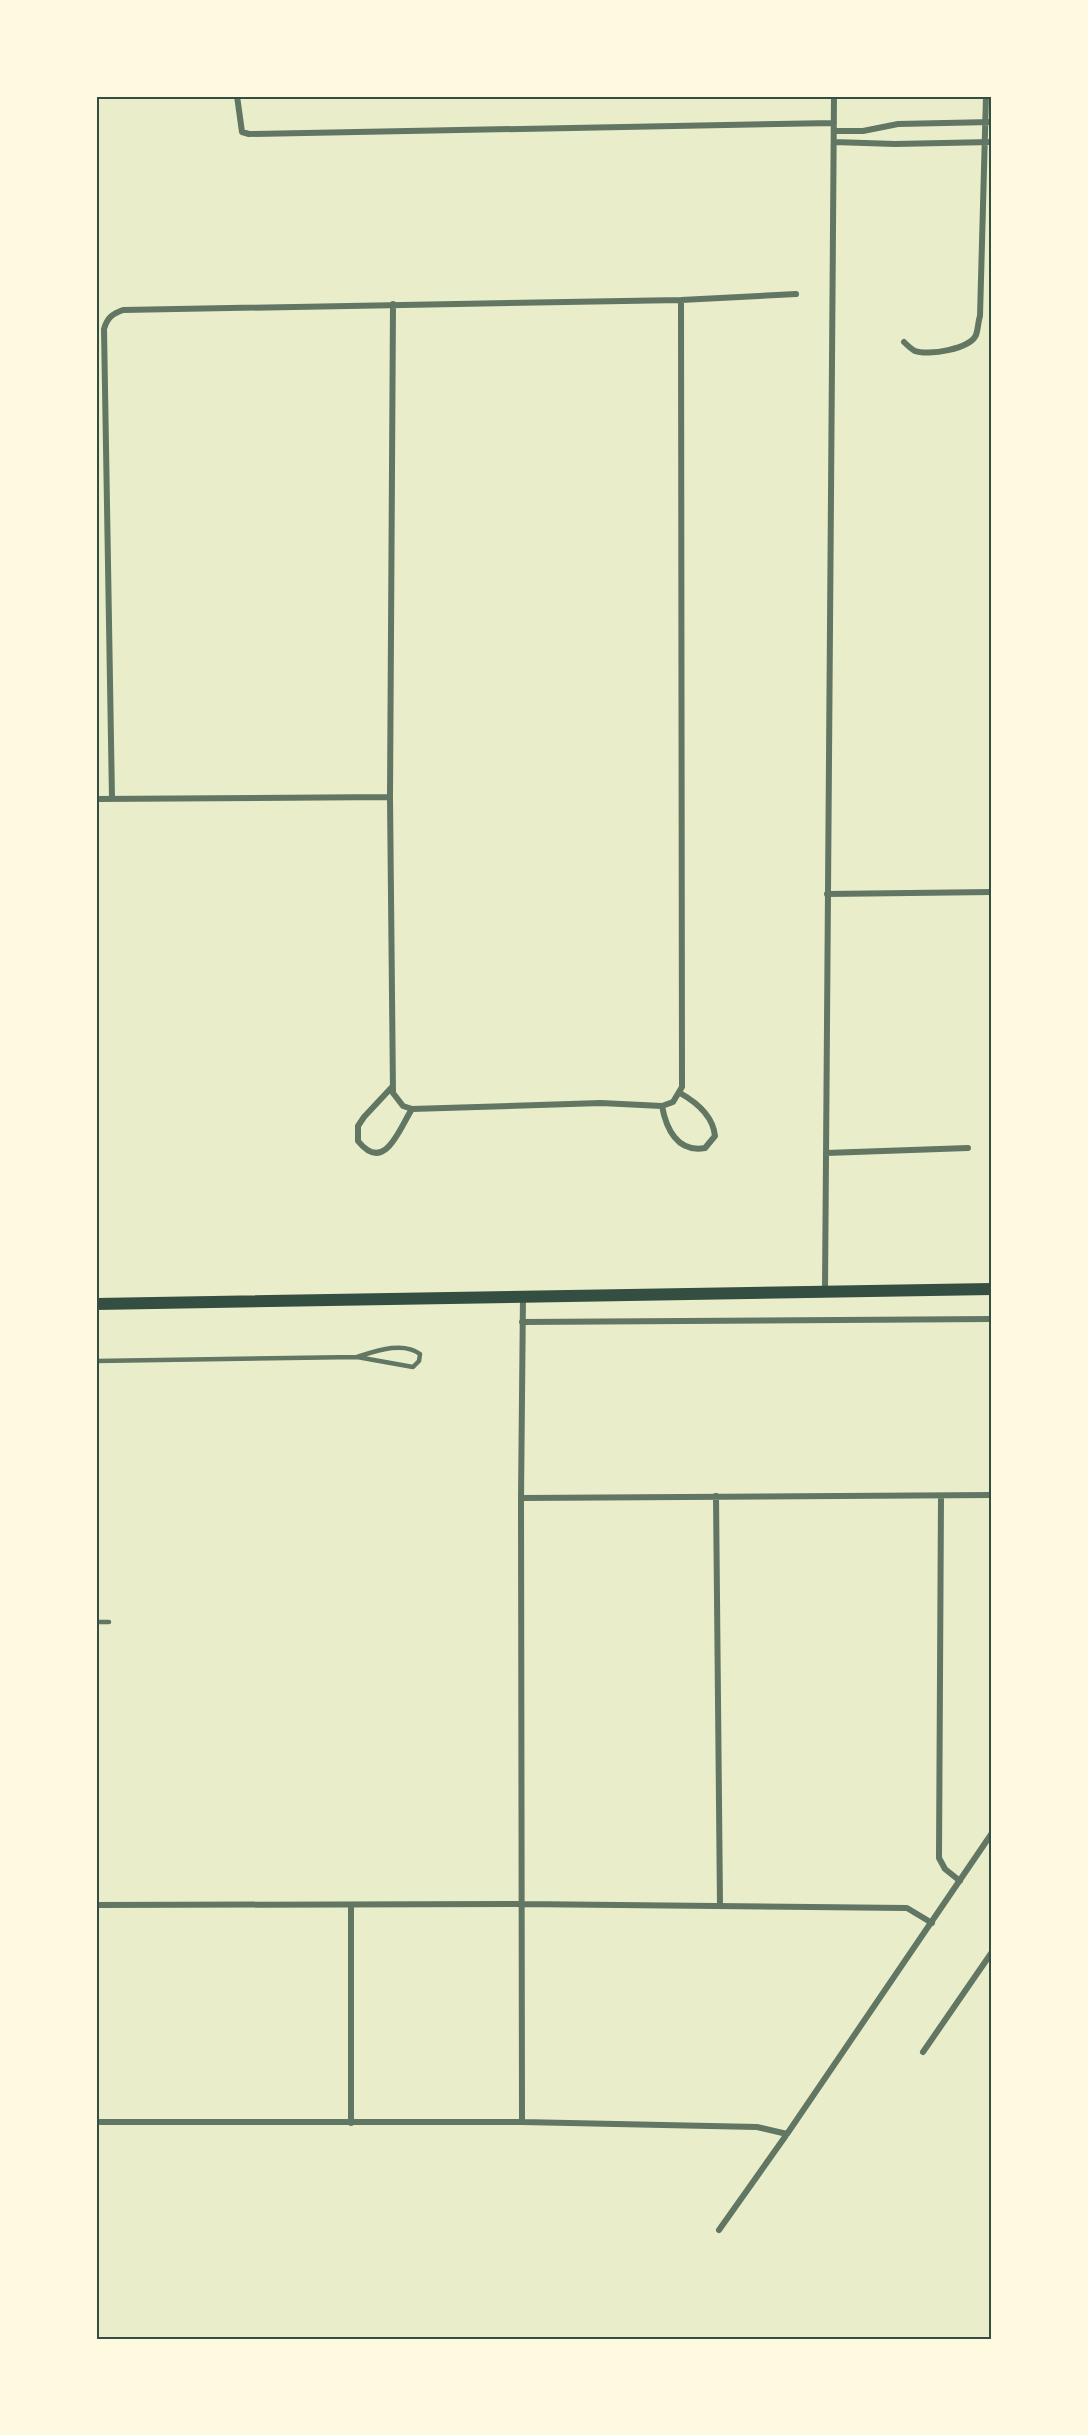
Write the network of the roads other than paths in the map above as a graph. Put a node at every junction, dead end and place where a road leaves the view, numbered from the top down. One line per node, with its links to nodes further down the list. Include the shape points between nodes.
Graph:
1 (237, 96): 5 (street, via 242,132 249,135)
2 (834, 96): 5 (street)
3 (986, 96): 4 (street)
4 (989, 122): 5 (street, via 898,124 863,130); 7 (street)
5 (834, 127): 6 (street)
6 (834, 142): 7 (street); 16 (street)
7 (988, 142): 11 (street, via 976,336 959,348 927,352 916,351)
8 (796, 294): 9 (street)
9 (681, 300): 10 (street); 18 (street)
10 (393, 304): 12 (street); 14 (street, via 123,310 107,320 104,329)
11 (903, 342)
12 (390, 797): 14 (street); 17 (street)
13 (96, 799): 14 (street)
14 (112, 799)
15 (992, 892): 16 (street)
16 (827, 894): 22 (street)
17 (392, 1086): 20 (street, via 397,1101); 20 (street, via 358,1126 357,1135 363,1147 371,1151 390,1148)
18 (680, 1093): 19 (street, via 673,1102); 19 (street, via 703,1111 714,1128 715,1136 705,1148 678,1142 664,1121)
19 (662, 1106): 20 (street, via 602,1103)
20 (412, 1109)
21 (968, 1148): 22 (street)
22 (826, 1154): 24 (street)
23 (992, 1289): 24 (main road)
24 (825, 1290): 25 (main road)
25 (523, 1296): 26 (main road); 28 (street)
26 (96, 1304)
27 (992, 1319): 28 (street)
28 (522, 1322): 34 (street)
29 (357, 1358): 29 (lane, via 414,1367 420,1354 412,1348 396,1348); 30 (lane)
30 (96, 1361)
31 (992, 1495): 33 (street)
32 (716, 1496): 33 (street); 34 (street); 42 (street)
33 (941, 1496): 38 (street, via 939,1858)
34 (521, 1498): 39 (street)
35 (96, 1622): 36 (lane)
36 (109, 1622)
37 (992, 1833): 38 (street)
38 (960, 1881): 43 (street)
39 (521, 1904): 41 (street); 42 (street); 47 (street)
40 (96, 1905): 41 (street)
41 (351, 1905): 48 (street)
42 (720, 1905): 43 (street, via 907,1908)
43 (932, 1923): 49 (street)
44 (992, 1952): 45 (street)
45 (923, 2052)
46 (96, 2122): 48 (street)
47 (522, 2122): 48 (street); 49 (street, via 757,2127)
48 (351, 2123)
49 (787, 2134): 50 (street)
50 (719, 2230)

